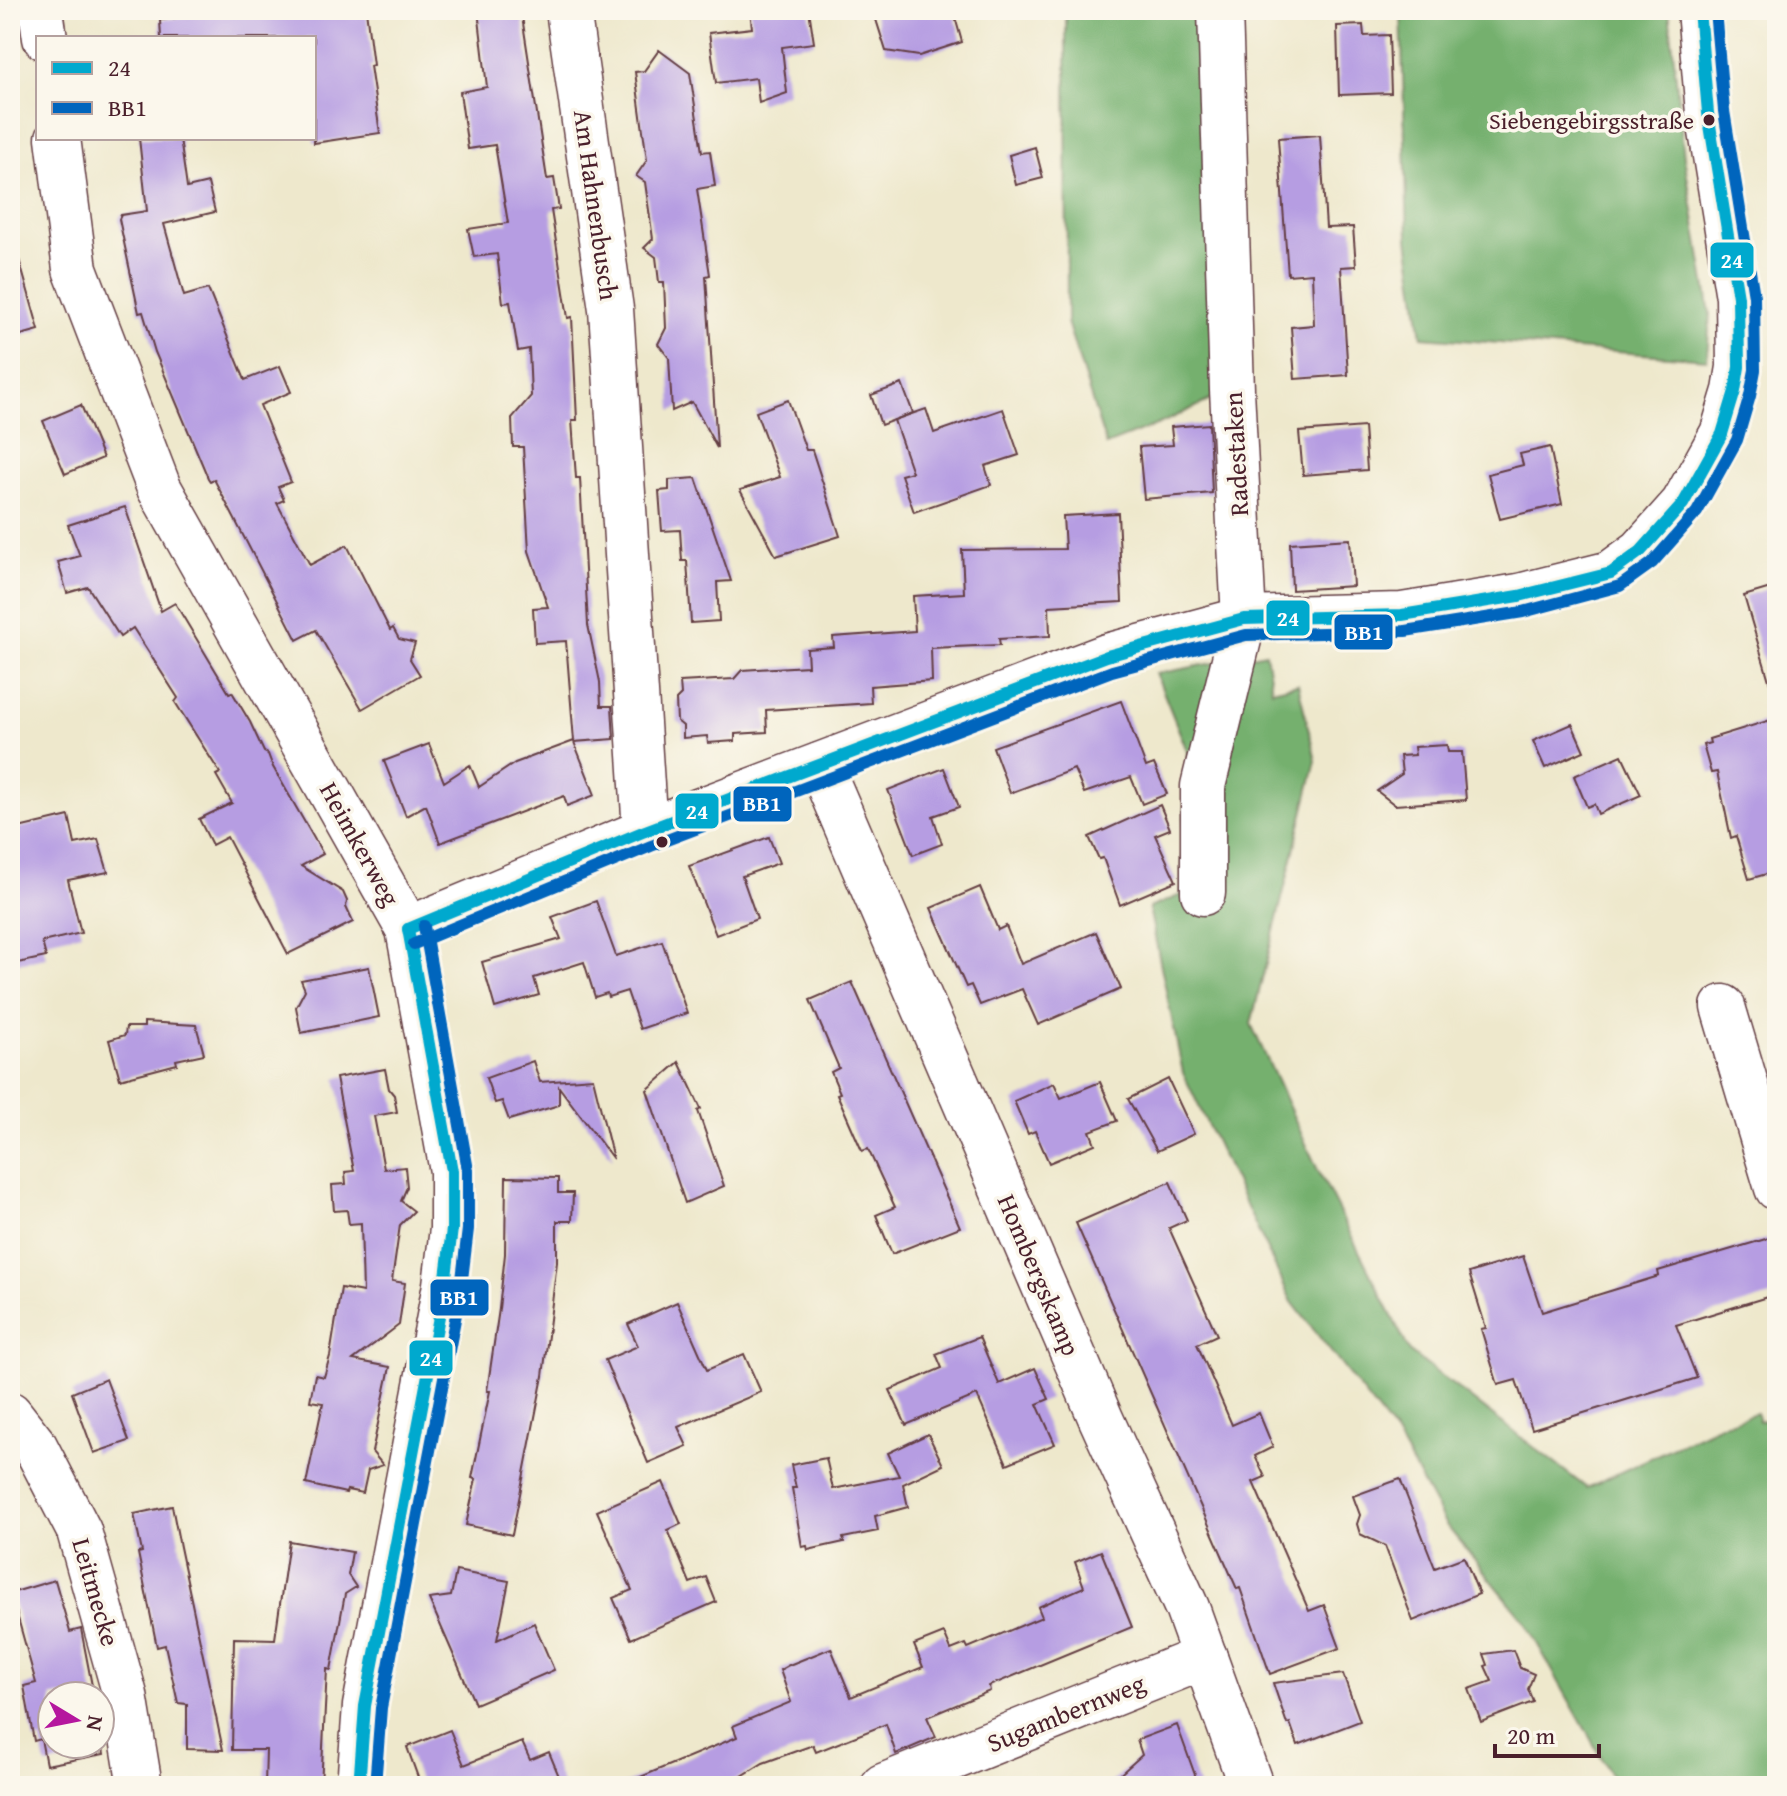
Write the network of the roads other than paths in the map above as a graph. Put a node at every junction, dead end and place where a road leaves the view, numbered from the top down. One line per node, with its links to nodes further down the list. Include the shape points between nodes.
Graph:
1 (41, 10): 5 (street)
2 (568, 10): 9 (street, Am Hahnenbusch, via 611,309)
3 (1220, 10): 7 (street, Radestaken)
4 (1699, 10): 7 (street, via 1708,113 1738,297 1739,367 1722,434 1683,504 1641,551 1611,573 1519,596 1402,615)
5 (45, 36)
6 (58, 140): 11 (street, Heimkerweg, via 75,269 159,488)
7 (1244, 619): 8 (street, via 1107,656); 10 (street, Radestaken, via 1203,786)
8 (820, 765): 9 (street); 15 (street, Hombergskamp)
9 (645, 831): 11 (street)
10 (1203, 893)
11 (408, 929): 17 (street, Heimkerweg, via 446,1129 452,1229 365,1706)
12 (1723, 1007): 13 (street)
13 (1777, 1188)
14 (10, 1414): 16 (street, Leitmecke, via 35,1446 79,1531 125,1695)
15 (1205, 1657): 18 (street, Sugambernweg); 19 (street, Hombergskamp)
16 (140, 1786)
17 (359, 1786)
18 (883, 1786)
19 (1251, 1786)

